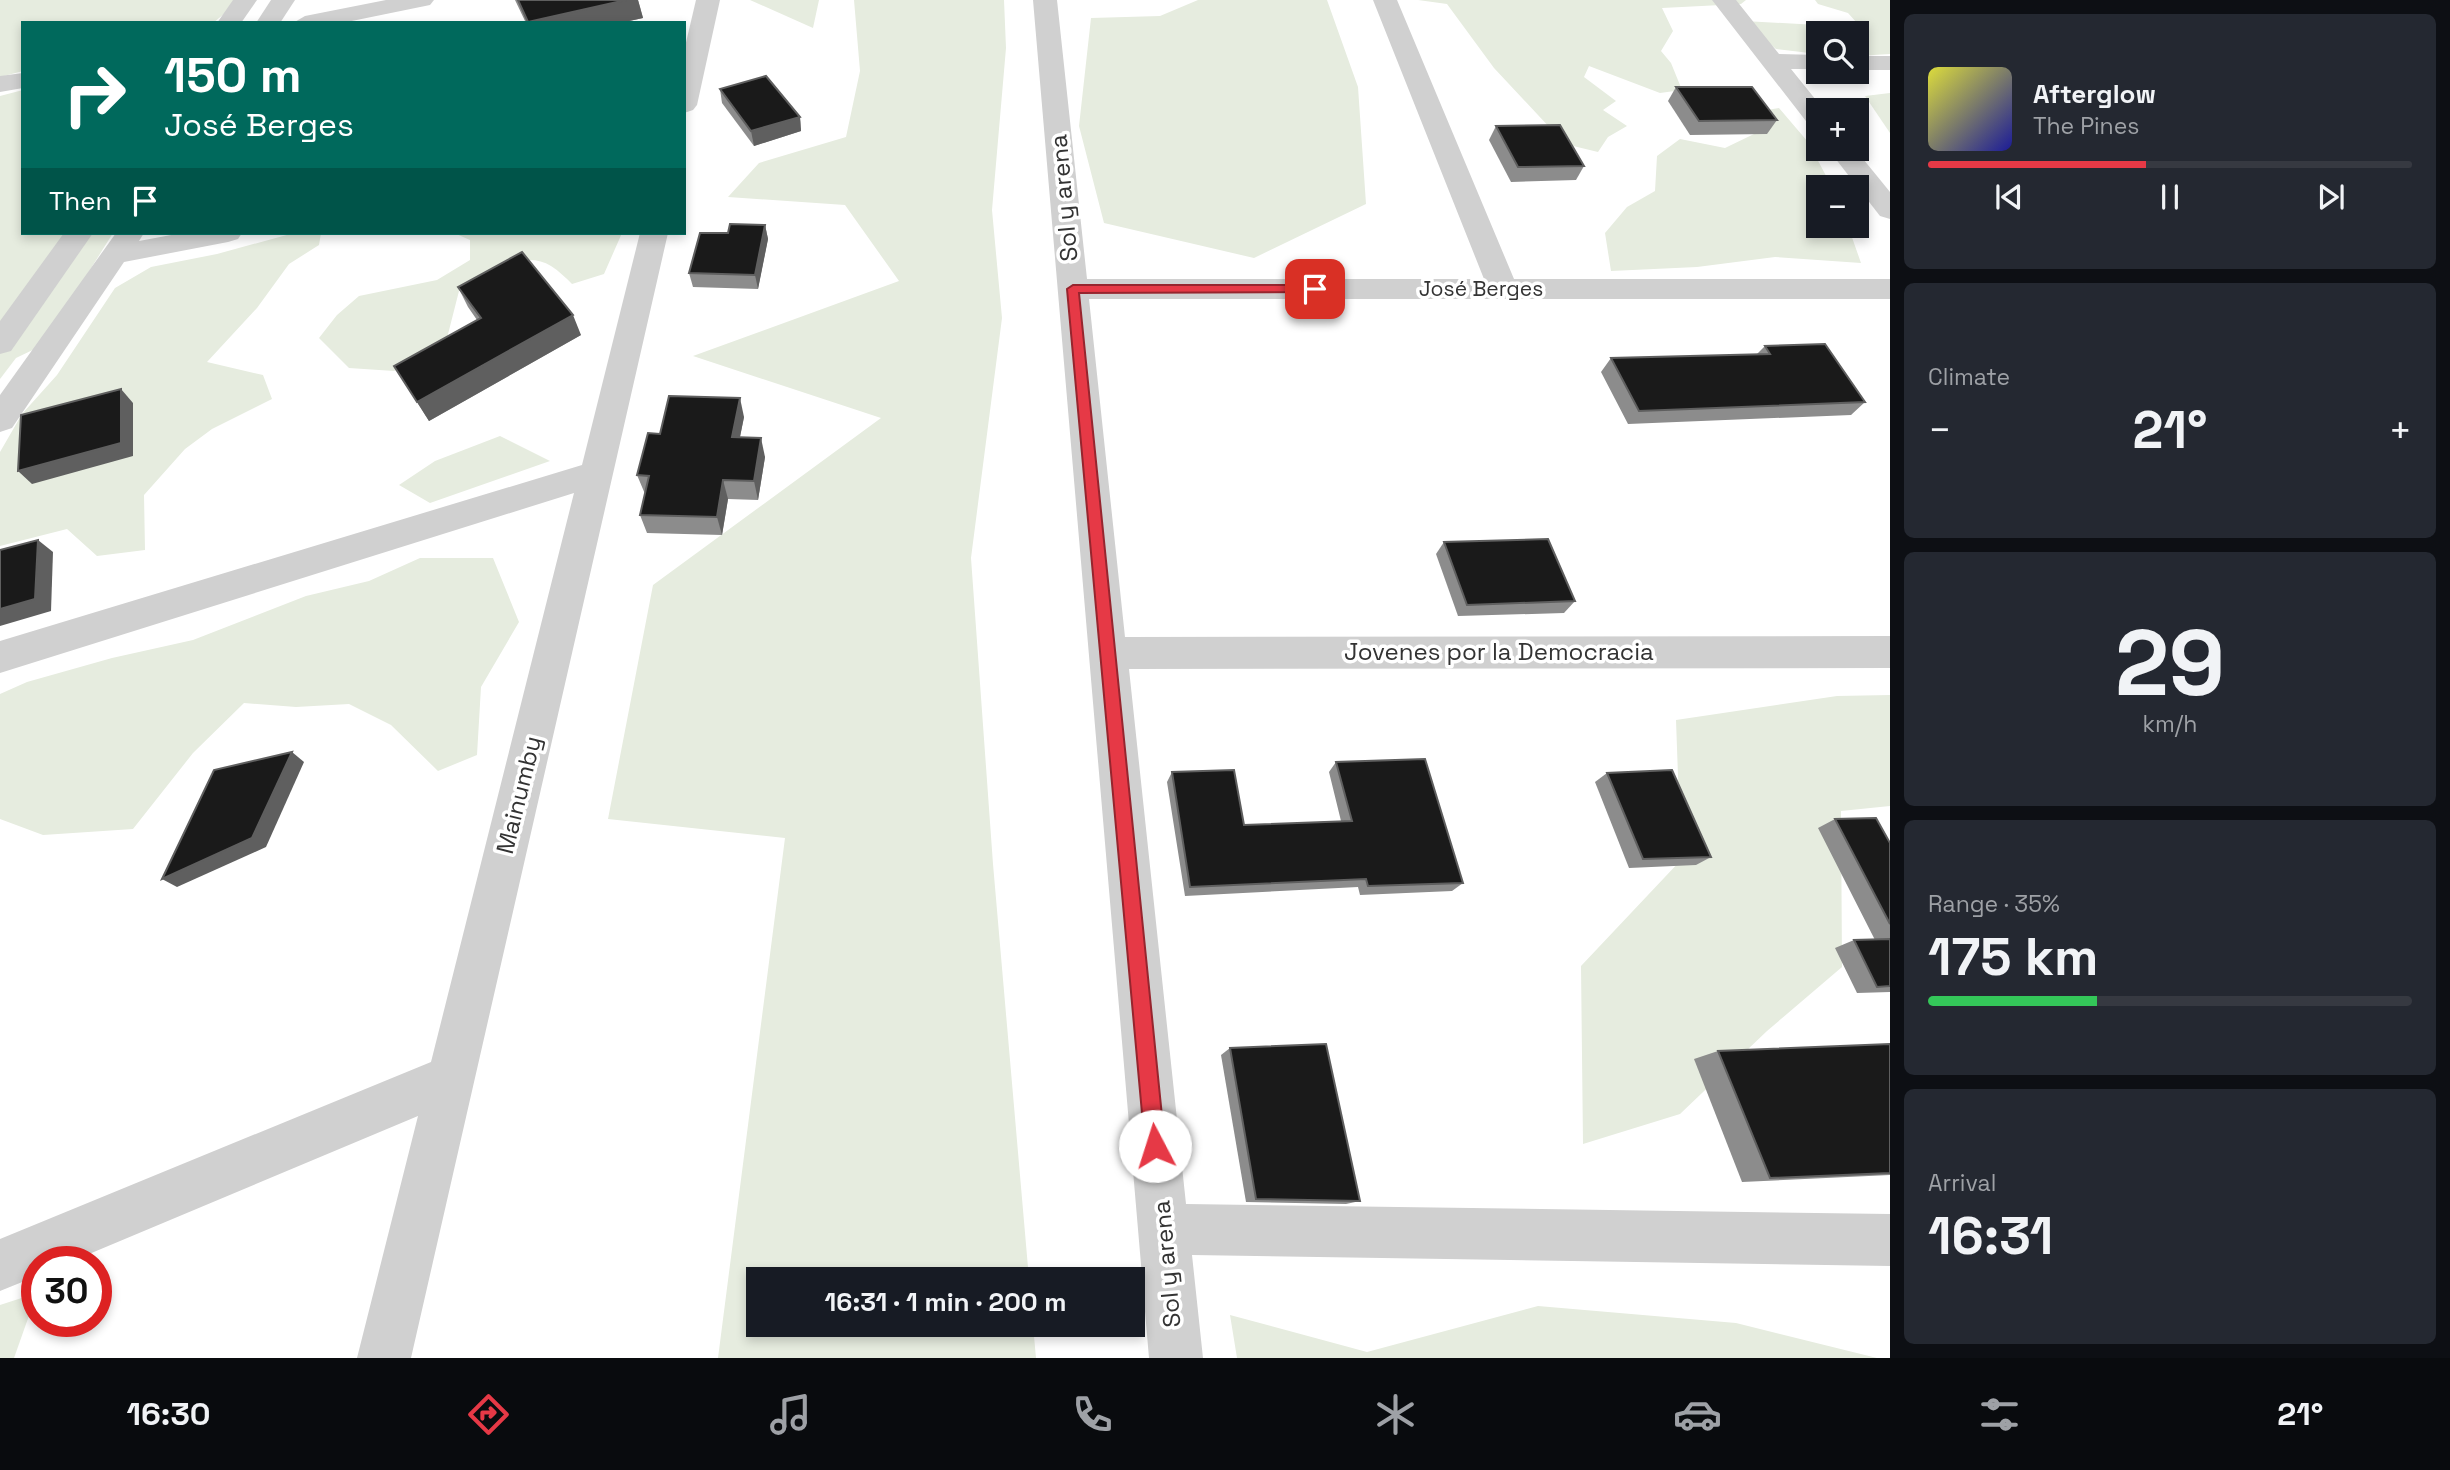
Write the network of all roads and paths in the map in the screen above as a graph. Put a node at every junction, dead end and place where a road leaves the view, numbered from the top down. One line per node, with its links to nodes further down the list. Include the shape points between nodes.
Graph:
1 (245, 0): 8 (street)
2 (283, 0): 9 (street)
3 (422, 0): 10 (street)
4 (708, 0): 17 (street)
5 (1045, 0): 25 (street, Sol y arena)
6 (1385, 0): 26 (street)
7 (1724, 0): 11 (street)
8 (230, 21)
9 (269, 21)
10 (315, 21)
11 (1771, 61): 12 (street); 18 (street)
12 (1806, 62)
13 (1869, 63): 14 (street)
14 (1890, 63)
15 (21, 80): 16 (street)
16 (0, 84)
17 (686, 96)
18 (1806, 105)
19 (1851, 161): 20 (street)
20 (1890, 210)
21 (78, 235): 28 (street)
22 (209, 235): 24 (street)
23 (654, 235): 32 (street, Mainumby)
24 (122, 244): 29 (street)
25 (1073, 289): 26 (street, José Berges); 34 (street, Sol y arena)
26 (1503, 289): 27 (street, José Berges)
27 (1890, 289)
28 (0, 343)
29 (51, 350): 30 (street); 31 (street)
30 (0, 361)
31 (0, 420)
32 (597, 473): 35 (street); 36 (street, Mainumby)
33 (1890, 652): 34 (street, Jovenes por la Democracia)
34 (1108, 653): 37 (street, Sol y arena)
35 (0, 657)
36 (451, 1078): 39 (street); 40 (street, Mainumby)
37 (1163, 1228): 38 (street); 41 (street, Sol y arena)
38 (1890, 1240)
39 (0, 1265)
40 (384, 1358)
41 (1176, 1358)

